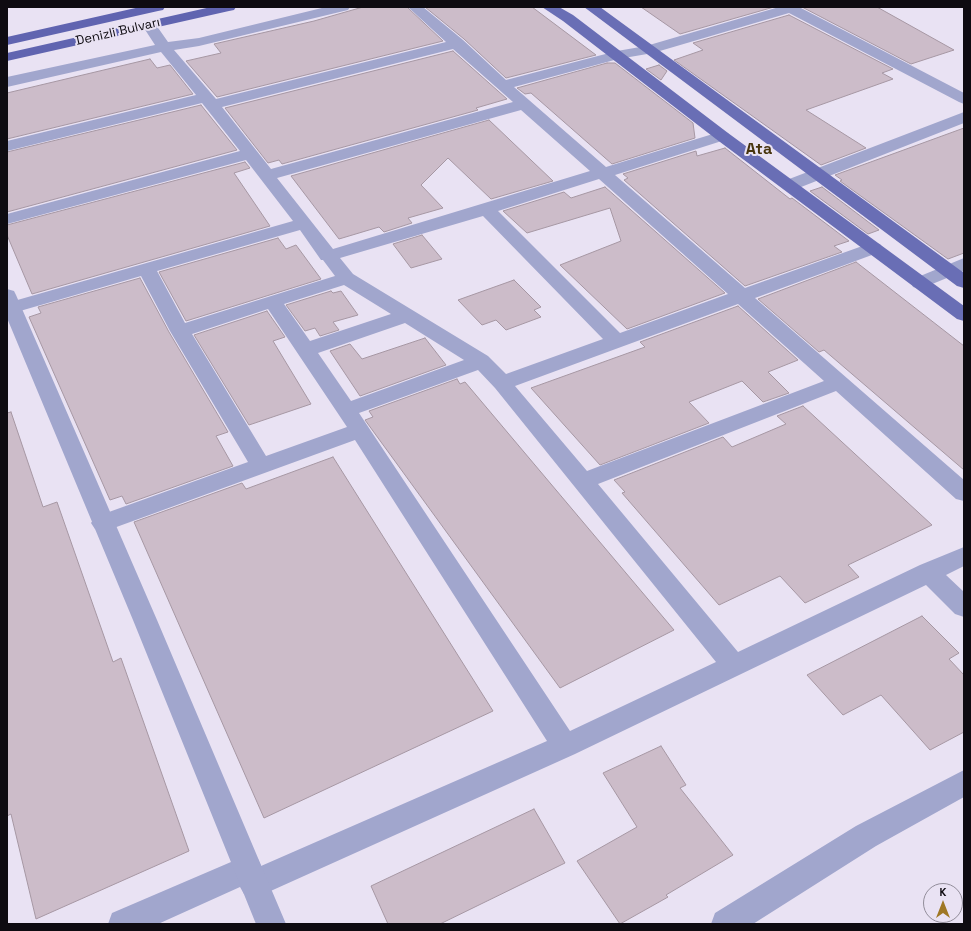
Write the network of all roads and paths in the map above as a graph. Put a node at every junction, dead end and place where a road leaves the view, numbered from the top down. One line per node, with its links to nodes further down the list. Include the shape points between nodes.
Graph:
1 (158, 7): 9 (highway, Denizli Bulvarı)
2 (229, 7): 8 (highway, Denizli Bulvarı)
3 (343, 7): 11 (street, via 198,42)
4 (415, 7): 10 (street)
5 (549, 7): 13 (main road, via 568,18)
6 (590, 7): 12 (main road)
7 (789, 8): 12 (street); 18 (street)
8 (149, 25): 11 (street); 14 (highway, Denizli Bulvarı)
9 (7, 41)
10 (458, 44): 16 (street); 20 (street)
11 (164, 47): 15 (street); 20 (street)
12 (648, 50): 13 (street); 27 (main road)
13 (617, 56): 16 (street); 23 (main road)
14 (7, 57)
15 (7, 82)
16 (504, 85): 21 (street)
17 (964, 86): 18 (street)
18 (948, 91): 19 (street)
19 (964, 99)
20 (209, 101): 24 (street); 25 (street)
21 (524, 104): 26 (street); 28 (street)
22 (964, 116): 27 (street)
23 (722, 136): 26 (street); 29 (main road)
24 (7, 146)
25 (249, 154): 28 (street); 31 (street)
26 (602, 174): 30 (street); 40 (street)
27 (817, 174): 29 (street); 35 (main road)
28 (266, 176): 32 (street)
29 (790, 185): 33 (main road)
30 (486, 210): 34 (street); 46 (street)
31 (7, 219)
32 (302, 224): 34 (street); 36 (street)
33 (874, 248): 39 (main road); 40 (street)
34 (327, 256): 37 (street)
35 (956, 267): 38 (main road); 39 (street)
36 (146, 268): 41 (street); 45 (street)
37 (346, 278): 42 (street); 44 (street)
38 (964, 282)
39 (920, 283): 43 (main road)
40 (742, 297): 46 (street); 50 (street)
41 (10, 301): 56 (street)
42 (272, 302): 45 (street); 47 (street)
43 (964, 315)
44 (406, 316): 47 (street); 48 (street)
45 (180, 331): 53 (street)
46 (617, 342): 49 (street)
47 (305, 350): 51 (street)
48 (481, 361): 49 (street); 51 (street)
49 (502, 383): 54 (street)
50 (838, 383): 54 (street); 55 (street)
51 (346, 410): 52 (street)
52 (360, 430): 53 (street); 61 (street)
53 (261, 466): 56 (street)
54 (582, 482): 60 (street)
55 (964, 494)
56 (104, 523): 63 (street)
57 (964, 556): 58 (street)
58 (928, 572): 59 (street); 60 (street)
59 (964, 607)
60 (734, 665): 61 (street)
61 (565, 746): 63 (street)
62 (964, 783): 66 (street, via 866,836)
63 (251, 877): 64 (street); 65 (street)
64 (124, 924)
65 (270, 924)
66 (726, 924)

